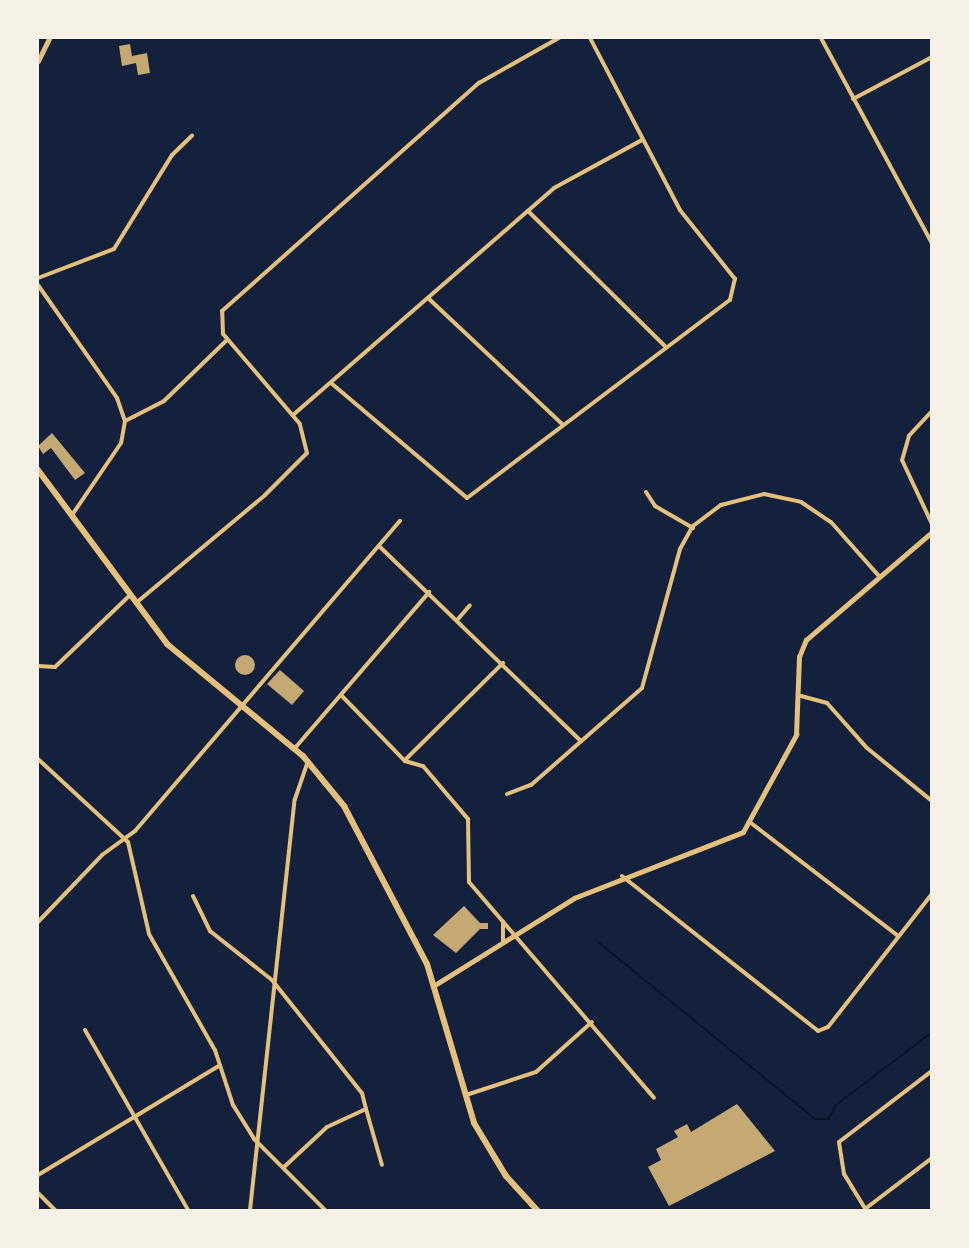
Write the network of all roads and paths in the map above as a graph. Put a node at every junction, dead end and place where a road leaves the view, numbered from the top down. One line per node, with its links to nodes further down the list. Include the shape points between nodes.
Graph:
1 (49, 38): 6 (main road)
2 (558, 38): 15 (street, via 479,83 231,302 220,317)
3 (590, 38): 9 (street)
4 (821, 38): 7 (street)
5 (932, 57): 7 (street)
6 (38, 61)
7 (854, 99): 11 (street)
8 (192, 136): 12 (street, via 172,155 114,249)
9 (642, 140): 10 (street, via 579,171); 16 (street, via 685,218 737,285 726,303)
10 (528, 212): 14 (street); 16 (street)
11 (932, 243)
12 (38, 278)
13 (38, 285): 20 (street, via 117,398)
14 (428, 298): 17 (street); 21 (street)
15 (227, 340): 19 (street); 20 (street, via 164,401)
16 (666, 347): 21 (street)
17 (332, 382): 19 (street); 21 (street, via 466,498)
18 (932, 411): 26 (street, via 909,436 902,460)
19 (293, 415): 33 (street, via 308,441 301,463)
20 (125, 421): 24 (street, via 121,443)
21 (562, 424)
22 (38, 470): 24 (main road)
23 (646, 492): 27 (street, via 657,507)
24 (71, 516): 32 (main road)
25 (400, 521): 29 (street)
26 (932, 524)
27 (693, 528): 30 (street, via 729,501 783,496 825,516); 41 (street, via 677,557 644,684)
28 (932, 532): 30 (street)
29 (379, 546): 31 (street); 40 (street)
30 (878, 575): 39 (street, via 806,639 800,657)
31 (429, 592): 35 (street); 38 (street)
32 (129, 596): 33 (main road); 37 (street, via 55,667)
33 (135, 604): 40 (main road, via 174,651)
34 (470, 604): 35 (street)
35 (458, 619): 36 (street)
36 (503, 663): 41 (street); 45 (street)
37 (38, 666)
38 (341, 695): 42 (street); 45 (street)
39 (801, 696): 47 (street, via 827,703 867,748); 48 (street, via 793,741)
40 (243, 706): 42 (main road); 49 (street, via 135,831)
41 (581, 741): 46 (street, via 530,786)
42 (295, 748): 44 (main road)
43 (38, 759): 49 (street)
44 (308, 761): 58 (main road, via 349,815); 59 (street, via 294,799)
45 (405, 761): 53 (street, via 423,766 468,819 469,882)
46 (507, 794)
47 (932, 801)
48 (751, 823): 50 (street, via 730,840); 56 (street)
49 (123, 836): 54 (street); 62 (street, via 149,934)
50 (621, 876): 55 (street); 56 (street, via 816,1031 828,1027)
51 (932, 894): 56 (street)
52 (193, 896): 59 (street, via 210,931)
53 (503, 921): 55 (street); 57 (street)
54 (38, 922)
55 (515, 933): 57 (street); 60 (street)
56 (898, 936)
57 (503, 941): 58 (street)
58 (435, 985): 64 (main road)
59 (276, 988): 66 (street, via 354,1077); 68 (street)
60 (592, 1022): 64 (street, via 536,1072); 65 (street)
61 (86, 1030): 67 (street)
62 (219, 1066): 67 (street); 68 (street, via 233,1105)
63 (932, 1071): 79 (street, via 839,1143 844,1174)
64 (464, 1095): 78 (main road, via 493,1157)
65 (654, 1098)
66 (366, 1109): 70 (street); 71 (street, via 327,1127)
67 (135, 1117): 72 (street); 75 (street)
68 (259, 1144): 71 (street); 76 (street)
69 (932, 1158): 79 (street)
70 (382, 1165)
71 (284, 1167): 77 (street)
72 (38, 1175)
73 (38, 1193): 74 (street)
74 (55, 1210)
75 (188, 1210)
76 (250, 1210)
77 (325, 1210)
78 (537, 1210)
79 (866, 1210)

